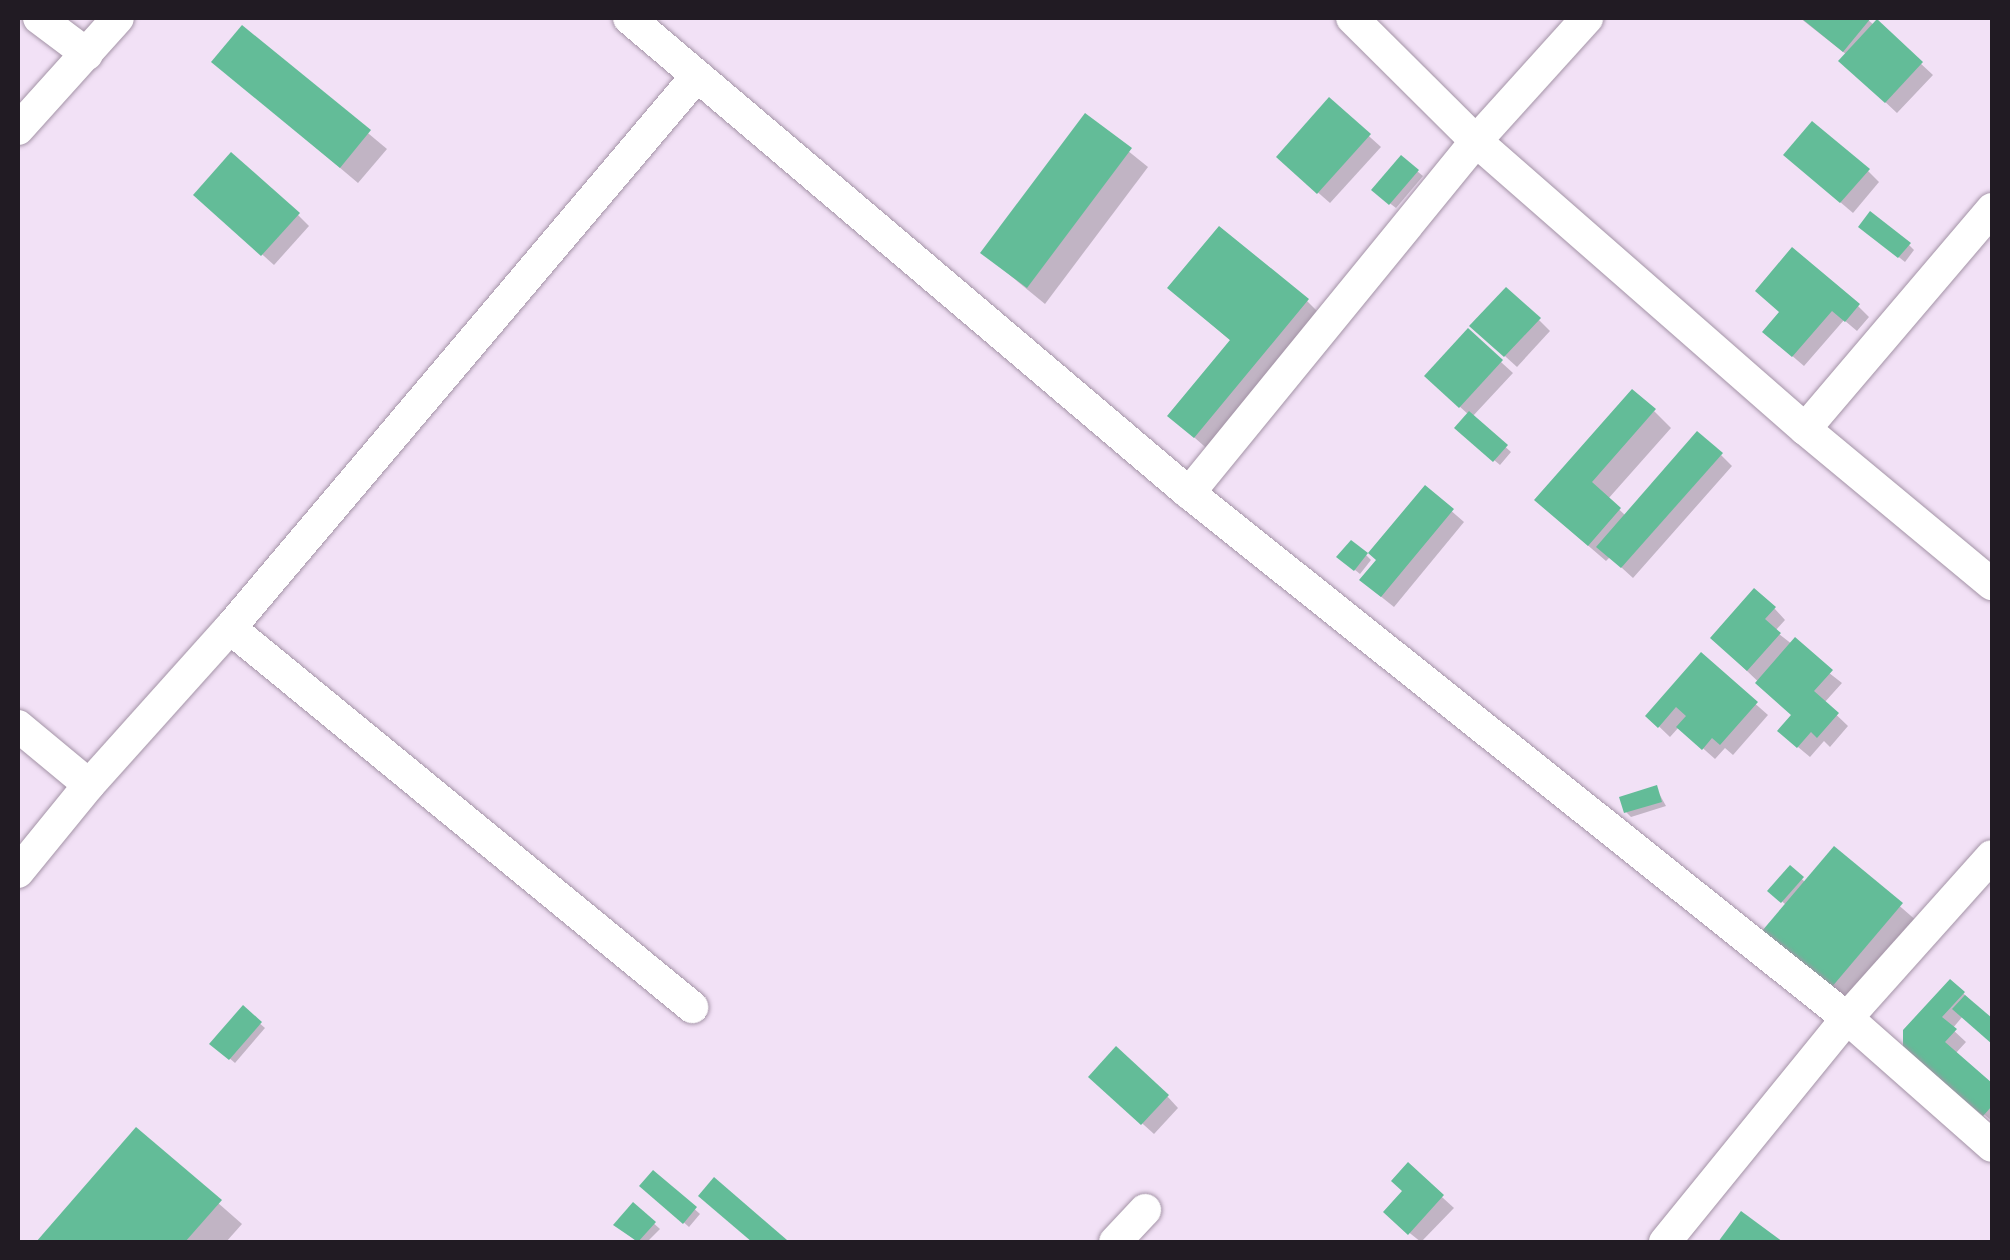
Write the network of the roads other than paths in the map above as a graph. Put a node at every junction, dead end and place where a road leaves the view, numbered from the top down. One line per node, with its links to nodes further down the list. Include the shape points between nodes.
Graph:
1 (40, 18): 6 (street)
2 (118, 18): 6 (street)
3 (629, 18): 7 (street)
4 (1352, 18): 9 (street)
5 (1587, 18): 9 (street)
6 (87, 54): 8 (street)
7 (696, 76): 12 (street); 14 (street)
8 (18, 128)
9 (1476, 141): 11 (street); 12 (street)
10 (1992, 208): 11 (street)
11 (1805, 429): 13 (street)
12 (1189, 493): 20 (street)
13 (1992, 584)
14 (230, 628): 16 (street); 19 (street)
15 (18, 726): 16 (street)
16 (89, 785): 18 (street)
17 (1992, 856): 20 (street)
18 (18, 872)
19 (692, 1007)
20 (1846, 1018): 21 (street); 24 (street)
21 (1992, 1146)
22 (1145, 1210): 23 (street)
23 (1115, 1242)
24 (1665, 1242)

